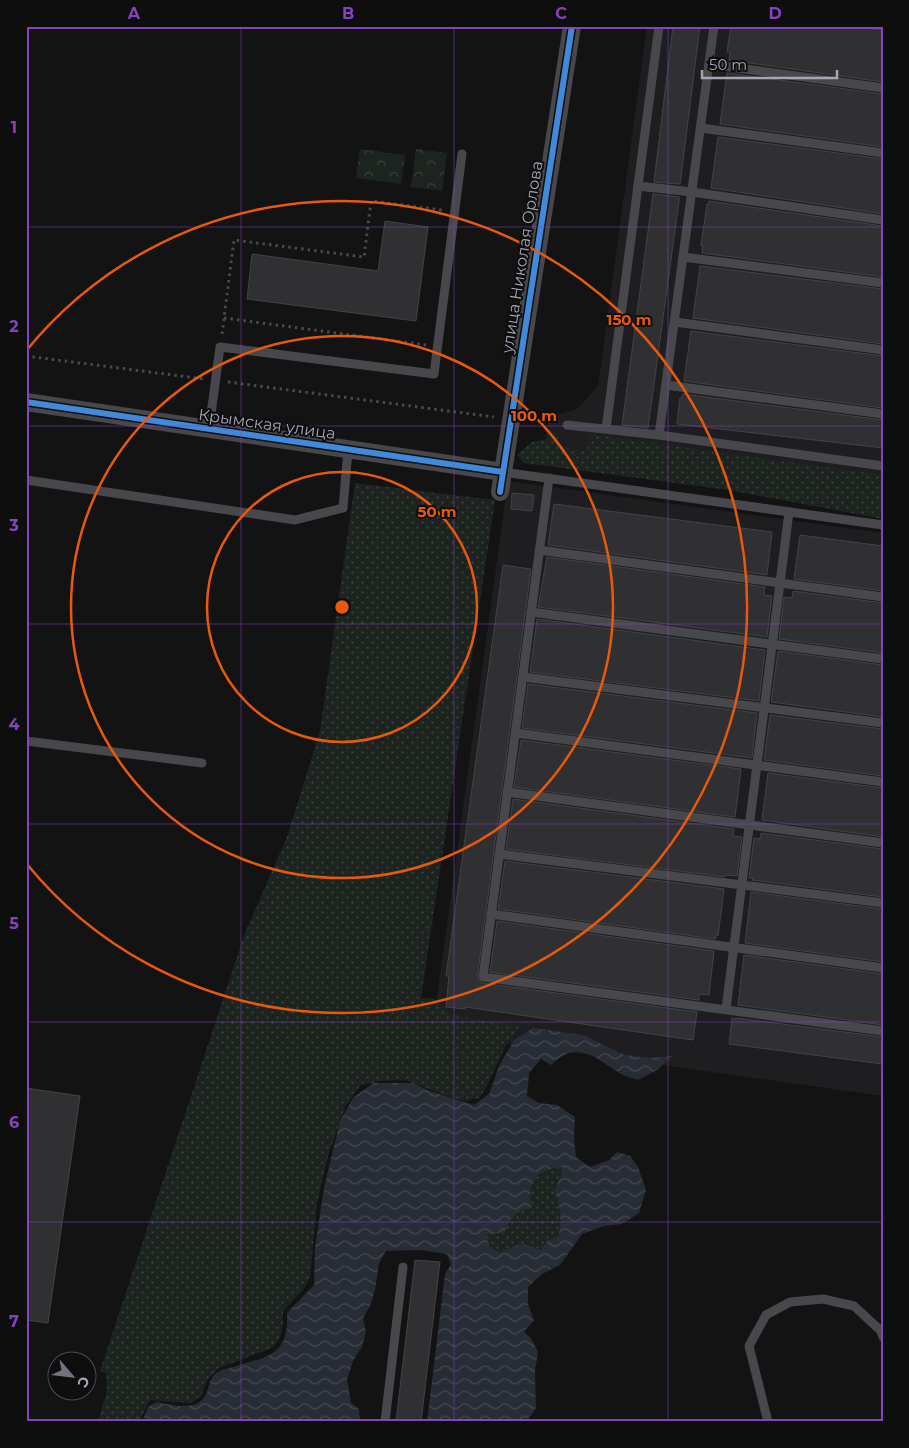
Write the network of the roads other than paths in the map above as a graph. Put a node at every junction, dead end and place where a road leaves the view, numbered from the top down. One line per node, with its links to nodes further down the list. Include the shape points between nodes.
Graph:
1 (572, 26): 25 (street, улица Николая Орлова)
2 (659, 26): 9 (lane)
3 (714, 26): 4 (lane)
4 (709, 64): 5 (lane); 6 (lane)
5 (883, 88)
6 (701, 128): 8 (lane); 10 (lane)
7 (462, 154): 20 (lane, via 434,374 220,347)
8 (883, 154)
9 (638, 186): 10 (lane); 21 (lane)
10 (692, 192): 11 (lane); 12 (lane)
11 (883, 220)
12 (684, 257): 13 (lane); 14 (lane)
13 (883, 283)
14 (674, 322): 15 (lane); 16 (lane)
15 (883, 350)
16 (666, 385): 18 (lane); 22 (lane)
17 (26, 402): 20 (street, Крымская улица)
18 (883, 414)
19 (567, 425): 21 (lane)
20 (209, 429): 23 (street, Крымская улица)
21 (606, 429): 22 (lane)
22 (659, 435): 24 (lane)
23 (348, 450): 25 (street, Крымская улица); 27 (lane, via 343,508 295,520)
24 (883, 466)
25 (503, 472): 26 (lane); 28 (street, улица Николая Орлова)
26 (549, 478): 29 (lane); 31 (lane)
27 (26, 480)
28 (500, 492)
29 (789, 512): 30 (lane); 32 (lane)
30 (883, 525)
31 (539, 550): 32 (lane); 34 (lane)
32 (779, 583): 33 (lane); 35 (lane)
33 (883, 597)
34 (531, 612): 35 (lane); 37 (lane)
35 (772, 644): 36 (lane); 38 (lane)
36 (883, 659)
37 (523, 677): 38 (lane); 40 (lane)
38 (764, 708): 39 (lane); 43 (lane)
39 (883, 723)
40 (516, 733): 43 (lane); 45 (lane)
41 (26, 742): 42 (lane)
42 (202, 763)
43 (757, 765): 44 (lane); 46 (lane)
44 (883, 782)
45 (507, 792): 46 (lane); 48 (lane)
46 (749, 825): 47 (lane); 49 (lane)
47 (883, 843)
48 (499, 854): 49 (lane); 51 (lane)
49 (741, 884): 50 (lane); 52 (lane)
50 (883, 903)
51 (491, 914): 52 (lane); 54 (lane, via 483,977)
52 (732, 949): 53 (lane); 54 (lane)
53 (883, 968)
54 (726, 1010): 55 (lane)
55 (883, 1031)
56 (403, 1267): 58 (lane)
57 (883, 1337): 59 (lane, via 881,1330 854,1306 823,1299 790,1302 766,1315 749,1346)
58 (385, 1422)
59 (768, 1422)

